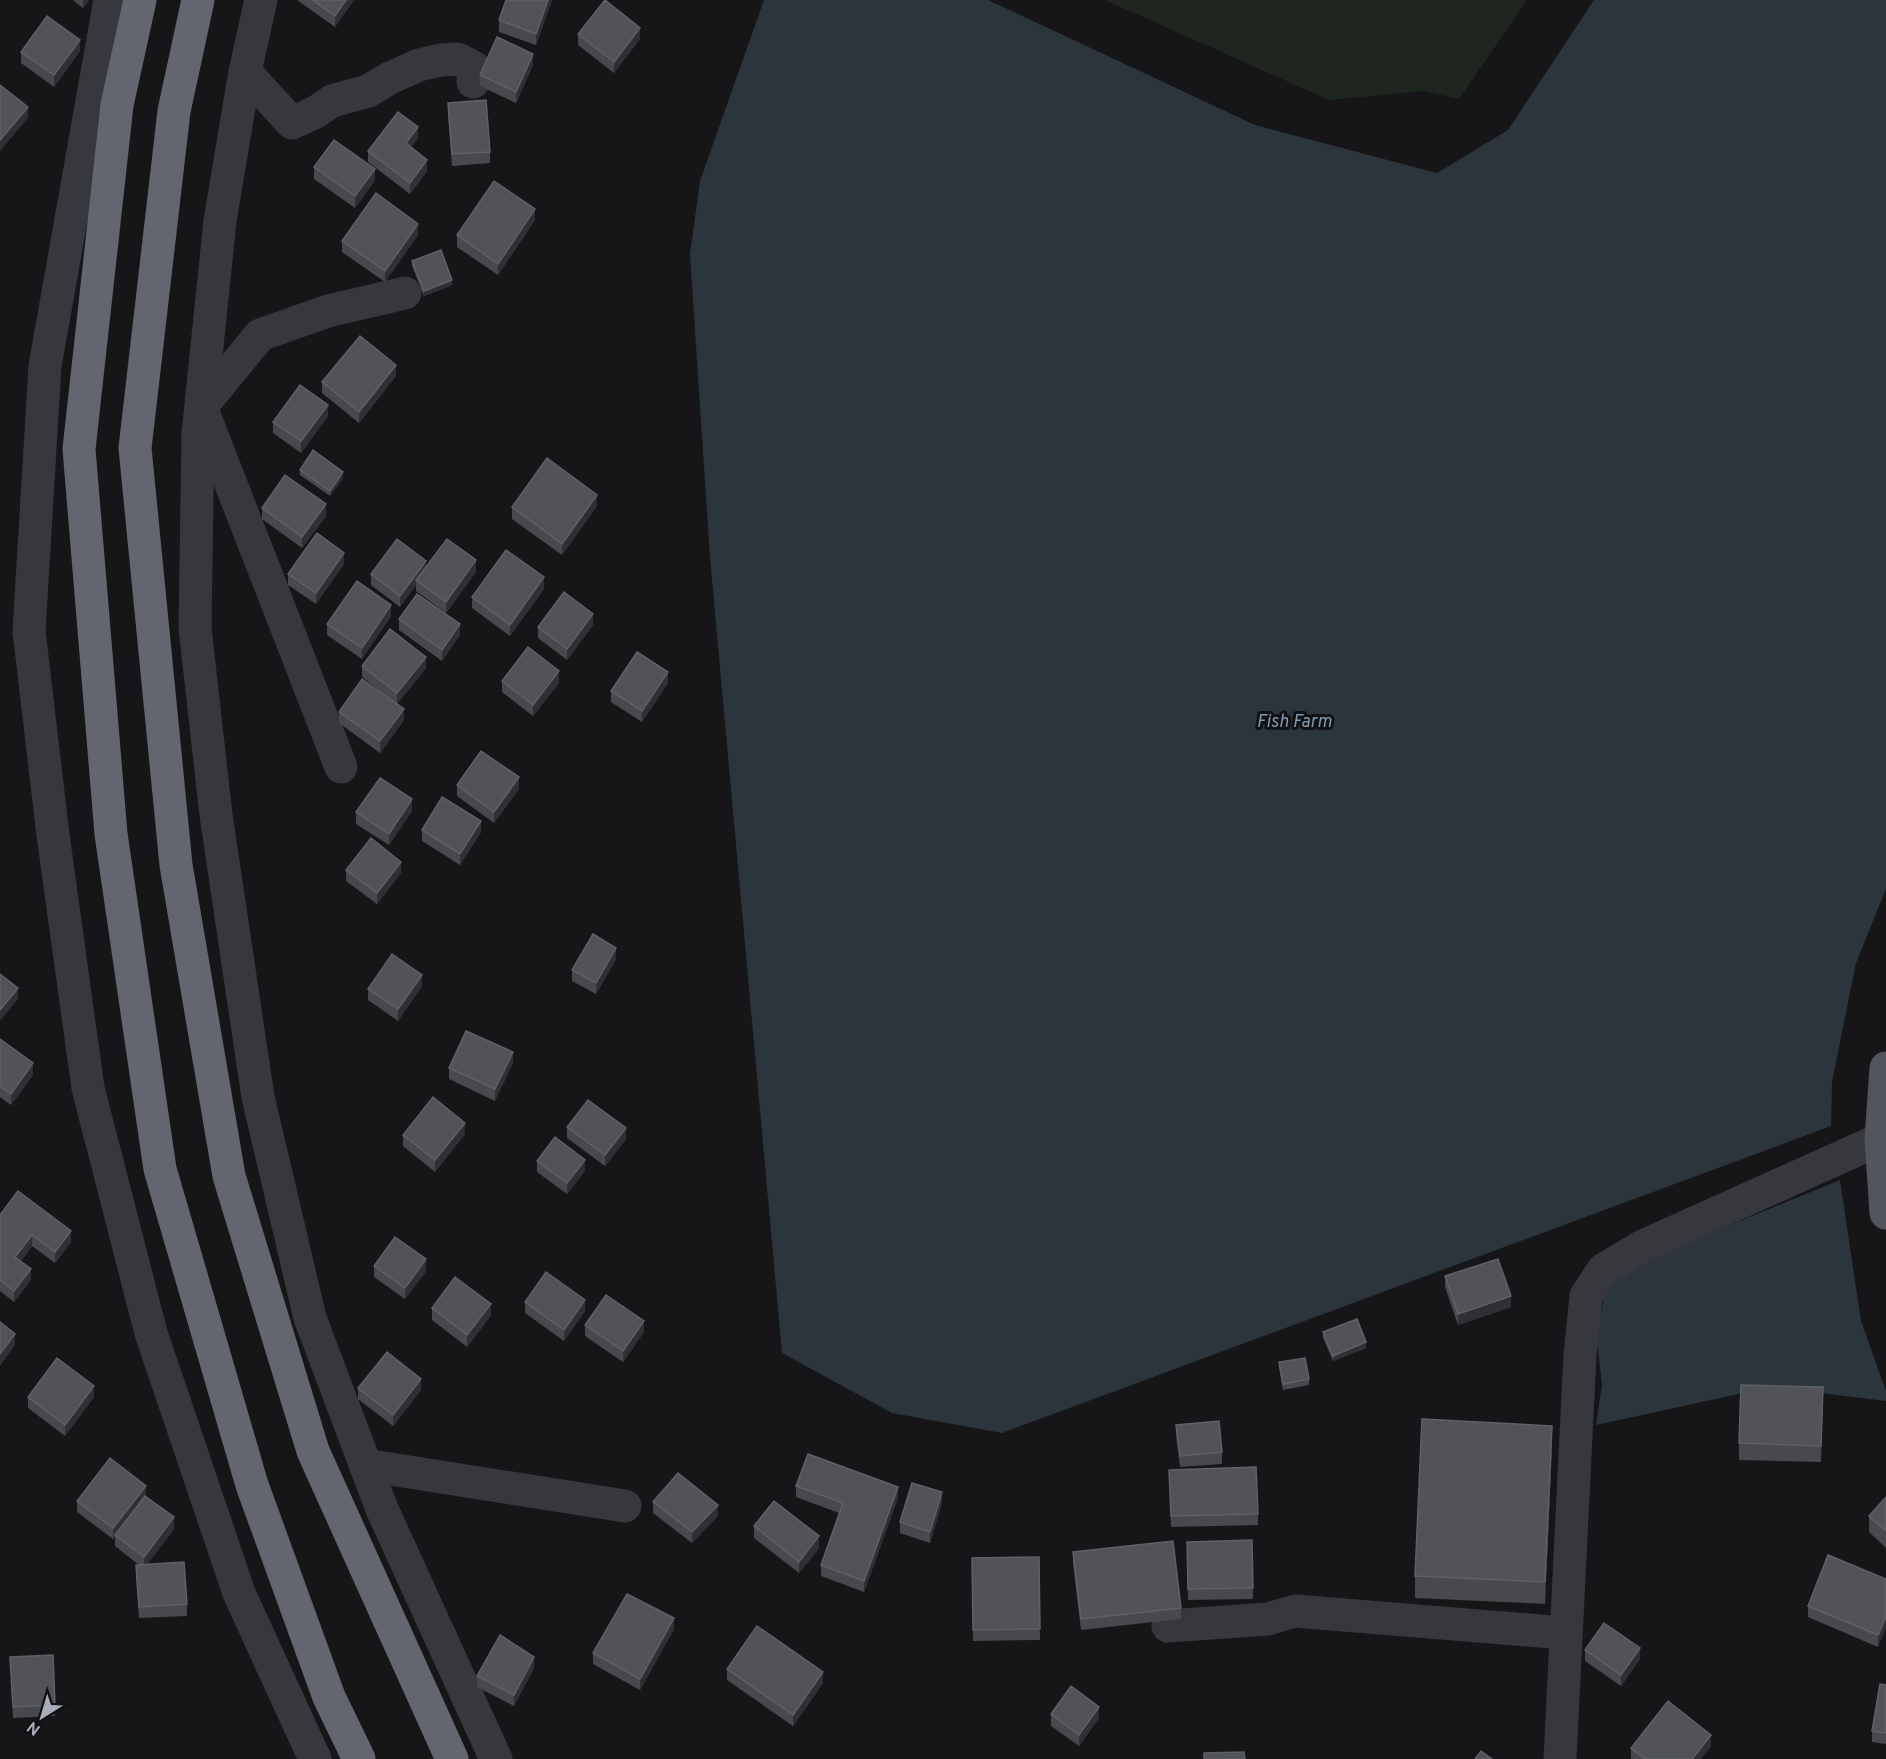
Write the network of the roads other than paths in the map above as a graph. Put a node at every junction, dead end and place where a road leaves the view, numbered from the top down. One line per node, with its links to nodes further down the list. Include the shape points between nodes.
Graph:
1 (110, 0): 17 (street, via 45,366 29,631 88,1088 151,1333 239,1593)
2 (140, 0): 18 (highway, via 117,105 79,449 111,834 160,1168 252,1485 329,1696)
3 (198, 0): 19 (highway, via 174,111 135,448 177,865 229,1176 309,1439)
4 (261, 0): 5 (street)
5 (245, 72): 6 (street, via 292,123 332,101 368,91 419,65 441,60 458,59 475,68); 8 (street, via 220,221)
6 (473, 82)
7 (405, 293): 8 (street, via 328,311 260,335)
8 (201, 407): 9 (street); 13 (street, via 195,628 216,815 258,1097 310,1318)
9 (341, 767)
10 (1886, 1068): 11 (main road)
11 (1881, 1139): 12 (main road); 16 (street, via 1643,1246 1604,1270 1586,1296)
12 (1886, 1213)
13 (365, 1465): 14 (street); 20 (street)
14 (625, 1506)
15 (1168, 1626): 16 (street, via 1268,1619 1294,1611)
16 (1565, 1632): 21 (street)
17 (315, 1759)
18 (359, 1759)
19 (452, 1759)
20 (496, 1759)
21 (1560, 1759)

